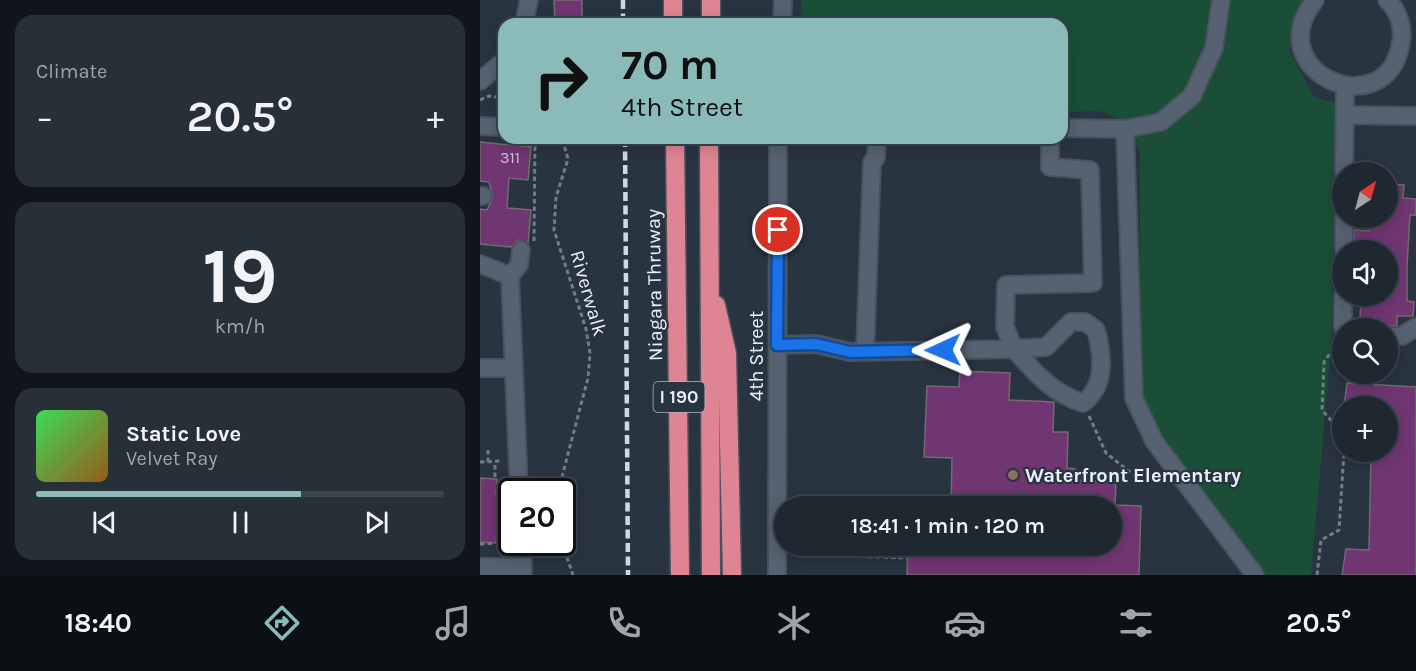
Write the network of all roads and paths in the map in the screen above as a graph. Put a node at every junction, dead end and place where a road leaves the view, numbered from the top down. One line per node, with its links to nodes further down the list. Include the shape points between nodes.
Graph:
1 (529, 0): 7 (street)
2 (711, 0): 8 (highway)
3 (783, 0): 9 (street)
4 (1221, 0): 20 (street, via 1214,48 1192,96 1161,122)
5 (1315, 0): 12 (street, via 1301,29 1307,60 1330,82)
6 (1387, 0): 12 (street, via 1399,18 1400,52 1392,68 1378,79 1362,86)
7 (525, 18)
8 (711, 18)
9 (782, 18)
10 (498, 66): 11 (street)
11 (480, 81)
12 (1345, 86): 15 (street)
13 (498, 97): 14 (path)
14 (480, 100)
15 (1345, 115): 16 (street); 28 (street)
16 (1416, 116)
17 (480, 126): 18 (street)
18 (498, 127)
19 (1068, 128): 20 (street)
20 (1125, 129): 65 (street, via 1134,398 1154,441)
21 (534, 144): 29 (path)
22 (564, 144): 50 (path, Riverwalk, via 568,159 556,197 554,230 590,353 588,378)
23 (675, 144): 61 (highway, Niagara Thruway / I 190)
24 (709, 144): 31 (highway, I 190)
25 (778, 144): 35 (street, 4th Street)
26 (877, 144): 38 (street, via 872,162)
27 (1050, 144): 36 (street, via 1050,167 1090,170 1093,283 1006,285 1005,327)
28 (1344, 162)
29 (527, 246): 32 (street)
30 (480, 264): 32 (street)
31 (708, 268): 62 (highway, I 190); 63 (highway, via 726,353)
32 (510, 276): 40 (street)
33 (1416, 327): 34 (street)
34 (1398, 336)
35 (777, 345): 38 (street, via 816,344); 64 (street, 4th Street)
36 (1014, 349): 38 (street); 41 (street, via 1041,379 1068,399); 41 (street, via 1046,347 1071,322 1085,322 1096,330 1102,366 1095,394)
37 (1332, 350): 42 (path, via 1324,362 1322,410)
38 (865, 352)
39 (480, 368): 40 (street)
40 (513, 368): 49 (street)
41 (1083, 403): 48 (path, via 1106,453)
42 (1332, 422)
43 (488, 450): 45 (path)
44 (480, 462): 45 (path)
45 (488, 462): 47 (path, via 497,461)
46 (1343, 462): 66 (path, via 1339,530 1321,540)
47 (495, 477)
48 (1136, 477)
49 (518, 478)
50 (562, 478)
51 (494, 543): 52 (path)
52 (480, 544): 53 (path)
53 (480, 551)
54 (522, 556): 59 (street)
55 (566, 556): 60 (path)
56 (846, 556): 57 (path)
57 (907, 558)
58 (480, 567): 59 (street)
59 (523, 571)
60 (573, 575)
61 (680, 575)
62 (711, 575)
63 (732, 575)
64 (777, 575)
65 (1255, 575)
66 (1317, 575)

